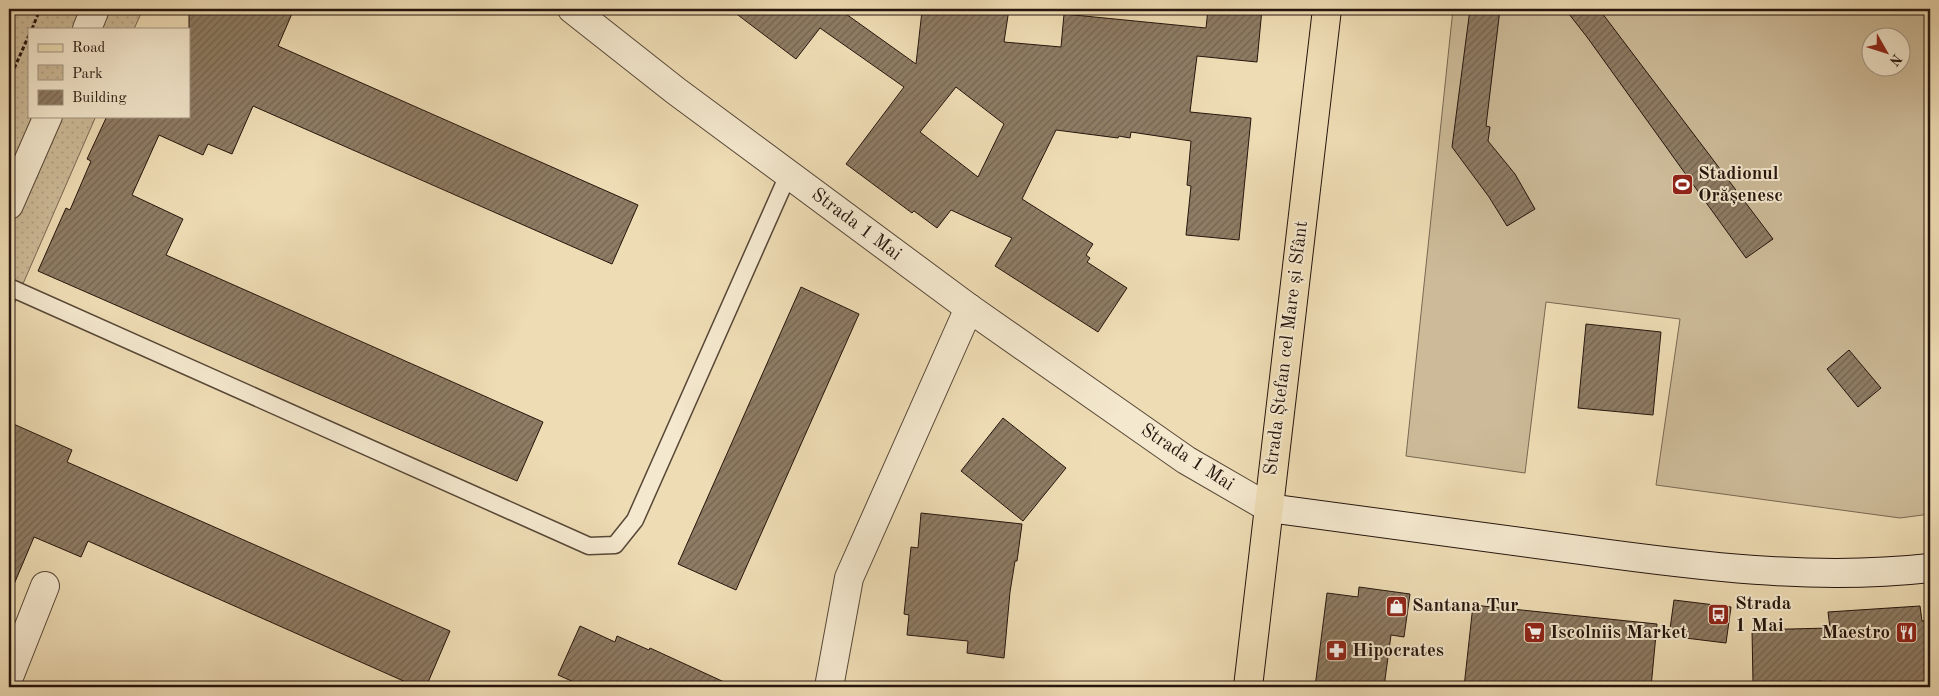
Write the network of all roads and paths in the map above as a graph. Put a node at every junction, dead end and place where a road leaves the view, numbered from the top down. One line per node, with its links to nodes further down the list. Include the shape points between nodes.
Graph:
1 (40, 9): 5 (path)
2 (96, 9): 6 (street)
3 (572, 9): 10 (street, Strada 1 Mai)
4 (1327, 9): 14 (main road, Strada Ștefan cel Mare și Sfânt)
5 (32, 28)
6 (87, 28)
7 (28, 37): 8 (path)
8 (9, 80)
9 (47, 118): 11 (street)
10 (788, 174): 12 (lane, via 635,520 614,545 589,546); 13 (street, Strada 1 Mai)
11 (9, 206)
12 (9, 287)
13 (969, 308): 14 (street, Strada 1 Mai, via 1186,460); 18 (street, via 850,578)
14 (1269, 508): 15 (street, Strada 1 Mai, via 1737,568 1843,574); 19 (main road, Strada Ștefan cel Mare și Sfânt)
15 (1930, 568)
16 (45, 586): 17 (street)
17 (9, 677)
18 (829, 687)
19 (1248, 687)

